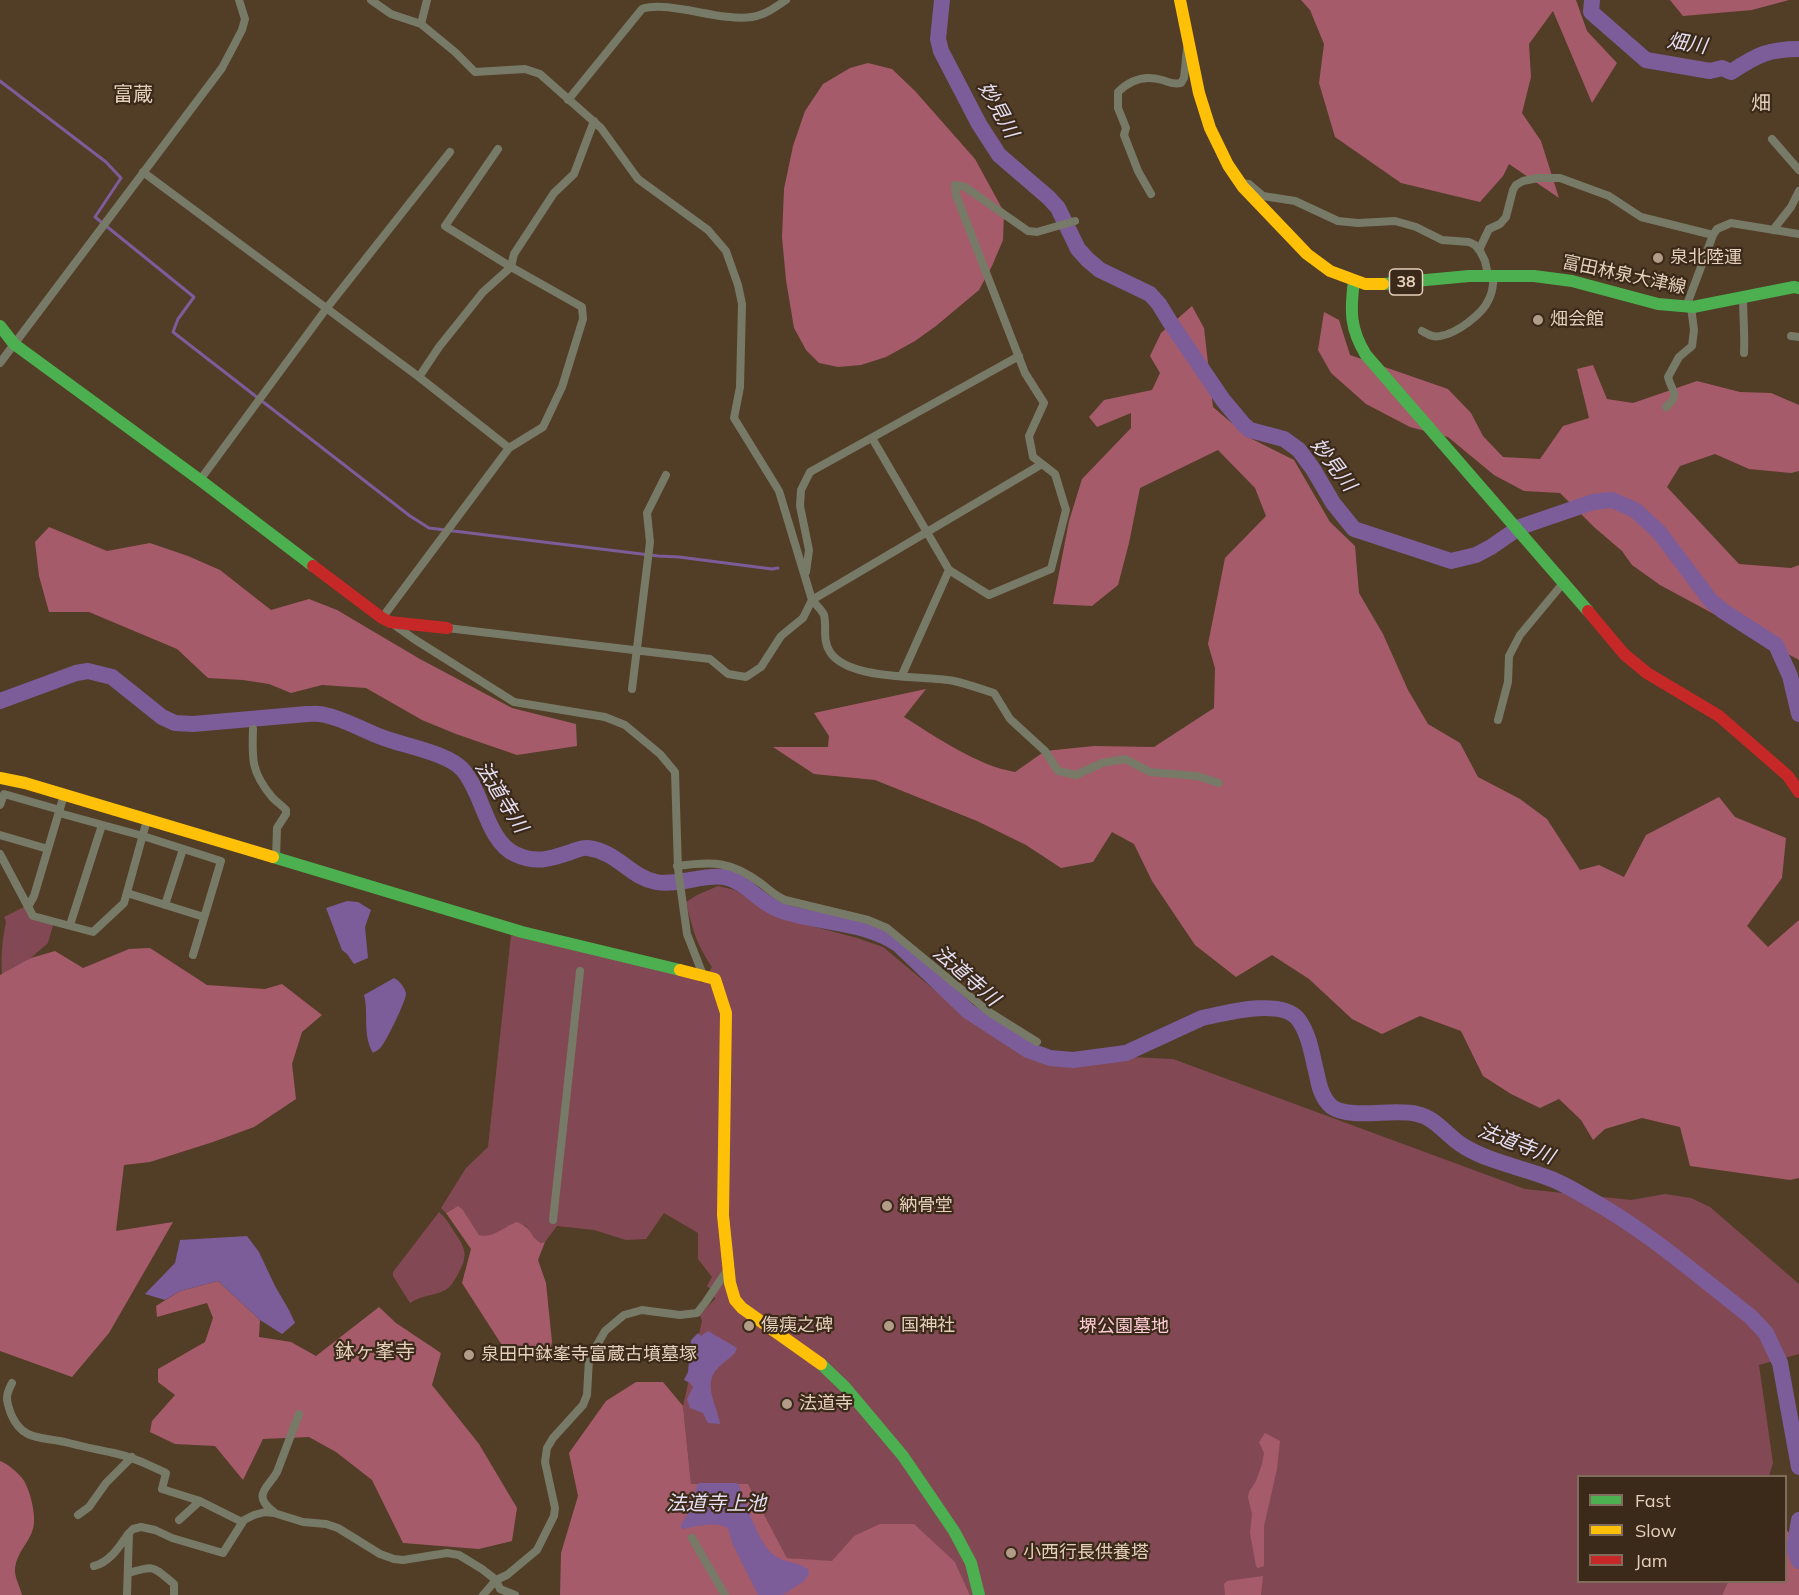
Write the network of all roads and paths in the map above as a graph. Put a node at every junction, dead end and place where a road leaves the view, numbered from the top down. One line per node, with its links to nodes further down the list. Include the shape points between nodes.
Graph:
1 (239, 0): 15 (street, via 244,19 242,30 222,68)
2 (371, 0): 7 (street, via 391,14)
3 (427, 0): 7 (street)
4 (786, 0): 6 (street, via 752,17 720,15 665,2)
5 (1180, 0): 8 (street, 富田林泉大津線 / 38)
6 (645, 3): 9 (street)
7 (421, 24): 9 (street, via 475,72 525,69 540,74)
8 (1189, 43): 16 (street, 富田林泉大津線 / 38, via 1210,128); 18 (street, via 1181,83 1143,78 1118,92 1124,135)
9 (568, 100): 10 (street)
10 (594, 121): 24 (street, via 574,174 554,194 514,254); 46 (street, via 638,179 708,230 726,252 742,303 740,387 734,418 779,491)
11 (1772, 139): 14 (street)
12 (498, 149): 24 (street, via 446,226)
13 (450, 152): 30 (street)
14 (1799, 170)
15 (143, 172): 30 (street); 33 (street)
16 (1241, 183): 23 (street, via 1249,184 1263,196 1295,201 1338,221 1404,222 1442,240 1469,242); 26 (street, 富田林泉大津線 / 38, via 1306,254 1330,271)
17 (1799, 191): 20 (street)
18 (1150, 194)
19 (1075, 221): 35 (street, via 1028,231 965,187 955,185)
20 (1773, 230): 21 (street); 22 (street, via 1731,223)
21 (1799, 234)
22 (1713, 235): 23 (street, via 1641,217 1609,196 1560,178 1538,178 1516,185 1506,217 1489,229); 29 (street)
23 (1479, 250): 25 (street)
24 (511, 267): 37 (street, via 483,292); 40 (street, via 582,308 583,319 562,387 543,427)
25 (1491, 275): 26 (street, 富田林泉大津線 / 38, via 1382,284); 29 (street, 富田林泉大津線 / 38, via 1556,278 1662,305); 32 (street, via 1489,301 1474,317 1440,336)
26 (1354, 281): 47 (street, via 1352,325 1366,356)
27 (1799, 288): 28 (street, 富田林泉大津線 / 38)
28 (1743, 297): 29 (street, 富田林泉大津線 / 38); 34 (street)
29 (1688, 307): 38 (street, via 1694,340 1668,377 1676,395)
30 (326, 309): 37 (street); 43 (street)
31 (0, 326): 33 (street)
32 (1422, 331)
33 (14, 344): 36 (street); 43 (street)
34 (1744, 353)
35 (1019, 356): 39 (street); 41 (street, via 1044,403 1029,436 1034,458)
36 (0, 363)
37 (419, 377): 40 (street)
38 (1666, 407)
39 (872, 438): 44 (street); 46 (street, via 810,472 801,490 800,506 809,550)
40 (509, 448): 49 (street)
41 (1042, 464): 44 (street); 45 (street, via 1055,474 1066,510 1051,569 989,595)
42 (666, 475): 51 (street, via 646,513 650,542)
43 (200, 480): 49 (street)
44 (927, 533): 45 (street); 48 (street)
45 (949, 570): 52 (street)
46 (806, 579): 48 (street)
47 (1564, 582): 54 (street, via 1520,635 1509,656 1508,682); 58 (street, via 1624,654 1647,673 1719,716 1788,776)
48 (813, 600): 51 (street, via 803,618 781,636 760,667 746,677 728,674 710,659); 52 (street, via 824,614 825,639 830,651 841,663 874,674)
49 (386, 620): 50 (street); 70 (street, via 514,702 605,717 625,725 660,754 675,772)
50 (447, 628): 51 (street)
51 (637, 651): 53 (street)
52 (902, 675): 57 (street, via 955,681 994,693 1010,719 1045,751 1058,771 1076,775 1102,763 1125,759 1150,772 1197,776)
53 (632, 689)
54 (1498, 720)
55 (253, 729): 69 (street, via 253,765 262,784 286,810 277,828)
56 (0, 778): 59 (street)
57 (1219, 783)
58 (1799, 792)
59 (64, 795): 61 (street); 62 (street)
60 (0, 805): 61 (street, via 4,794)
61 (60, 811): 63 (street); 66 (street)
62 (147, 820): 65 (street); 69 (street)
63 (102, 825): 65 (street); 75 (street)
64 (0, 835): 66 (street)
65 (143, 836): 67 (street); 71 (street)
66 (48, 849): 73 (street)
67 (183, 849): 72 (street); 74 (street, via 221,861)
68 (0, 854): 73 (street)
69 (276, 859): 78 (street, via 522,932)
70 (677, 868): 78 (street, via 687,934); 79 (street, via 708,862 728,865 785,900 887,928 989,1012)
71 (127, 892): 72 (street); 75 (street, via 124,903 93,932)
72 (165, 905): 74 (street)
73 (28, 907): 75 (street, via 33,916)
74 (204, 917): 76 (street)
75 (70, 925)
76 (193, 955)
77 (580, 971): 80 (street)
78 (703, 975): 81 (street, via 715,979 726,1013 723,1215)
79 (1037, 1042)
80 (553, 1220)
81 (728, 1269): 94 (street, via 697,1313 642,1310 624,1315 605,1331 589,1359 583,1405 547,1448 545,1462 554,1496 554,1516 537,1550); 101 (street, via 732,1293 742,1308 819,1362 903,1456 954,1531 971,1563)
82 (12, 1383): 84 (street, via 6,1401 22,1431 34,1437)
83 (299, 1414): 86 (street, via 277,1472 263,1491 266,1507)
84 (132, 1457): 85 (street, via 166,1473 162,1489); 87 (street)
85 (200, 1502): 88 (street); 89 (street)
86 (274, 1513): 89 (street, via 254,1515); 94 (street, via 338,1528 394,1559 459,1555)
87 (78, 1515)
88 (179, 1520)
89 (243, 1522): 90 (street, via 223,1553 141,1527)
90 (129, 1533): 92 (street, via 109,1559); 93 (street)
91 (692, 1538): 100 (street)
92 (94, 1566)
93 (128, 1573): 95 (street, via 156,1569 174,1584); 96 (street)
94 (496, 1582): 97 (street); 98 (street); 99 (street, via 500,1589)
95 (173, 1594)
96 (127, 1595)
97 (483, 1595)
98 (491, 1595)
99 (515, 1595)
100 (724, 1595)
101 (979, 1595)

